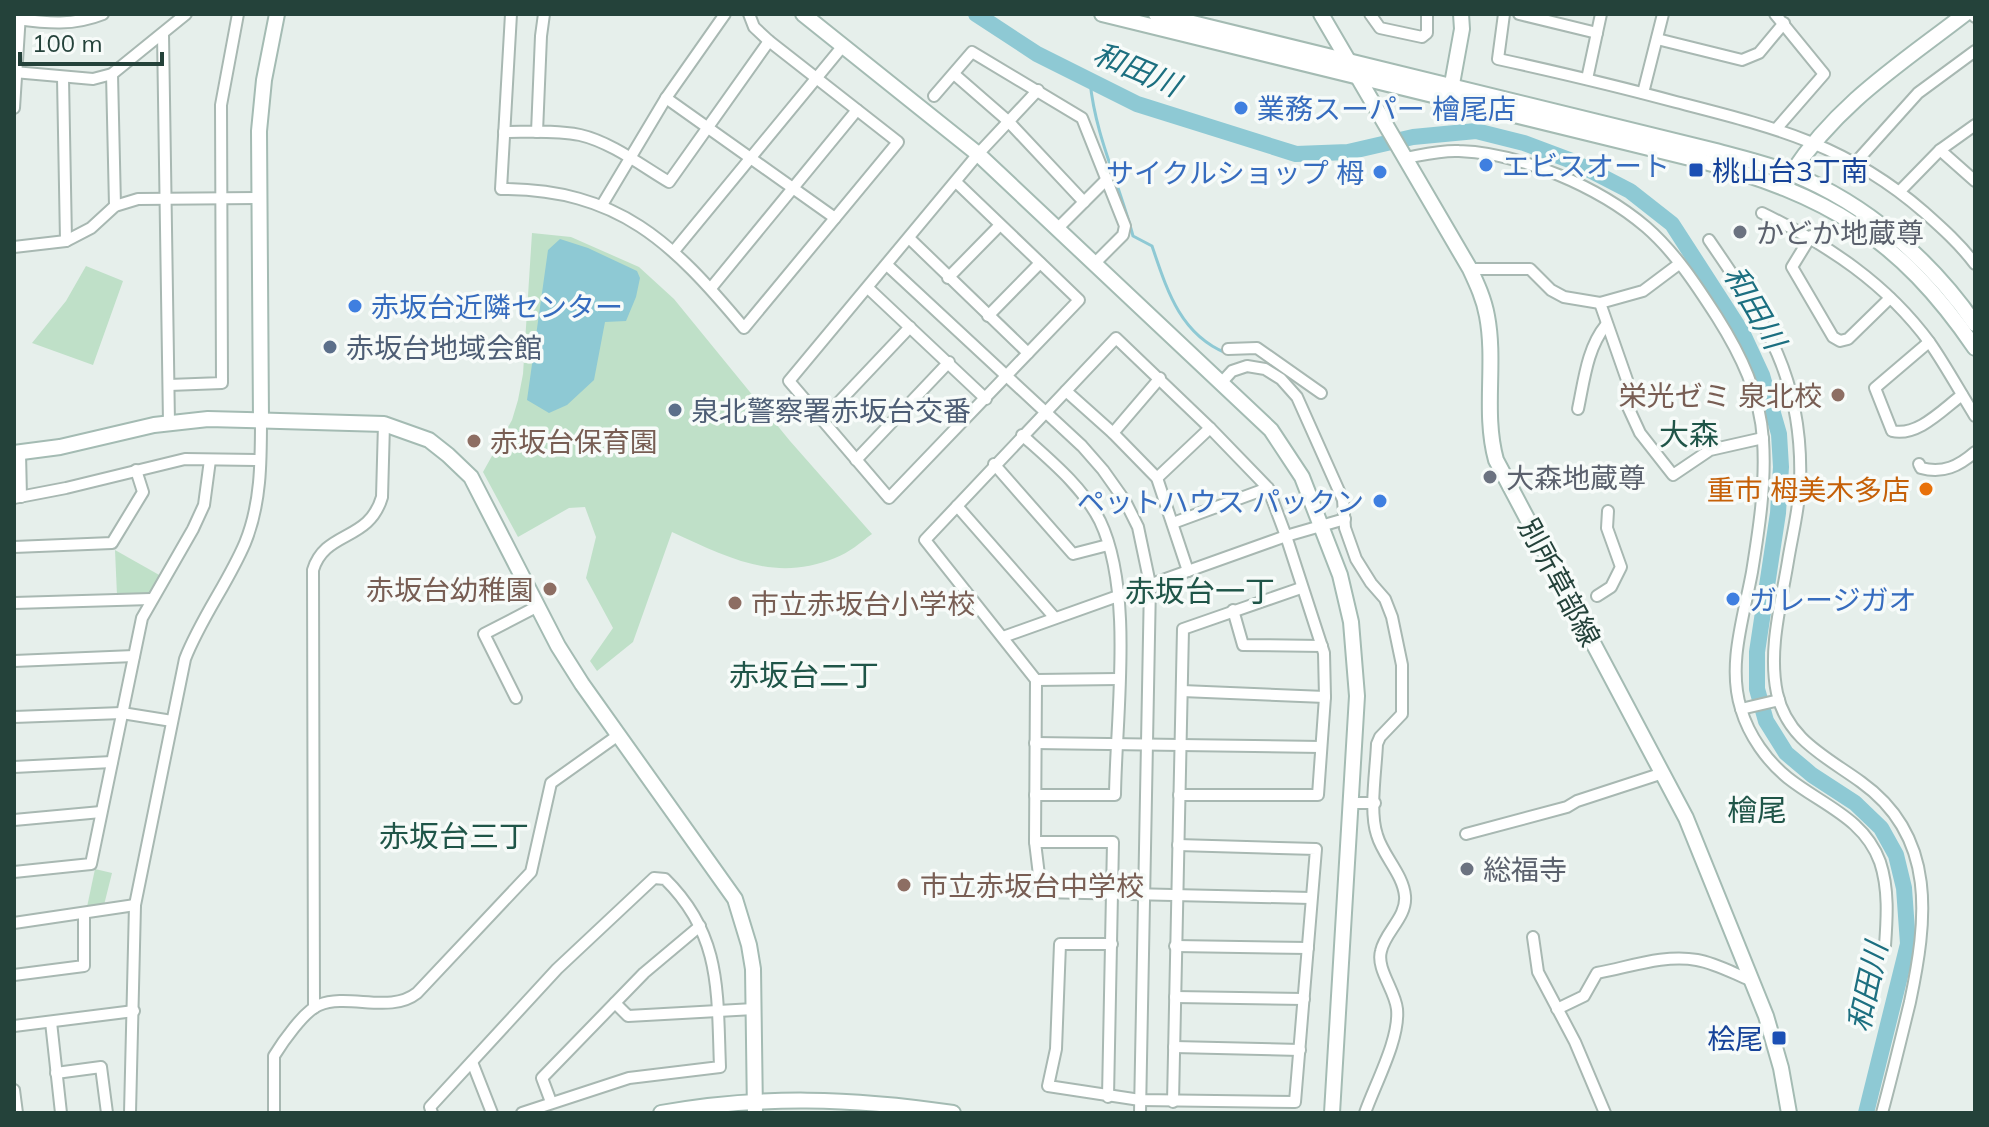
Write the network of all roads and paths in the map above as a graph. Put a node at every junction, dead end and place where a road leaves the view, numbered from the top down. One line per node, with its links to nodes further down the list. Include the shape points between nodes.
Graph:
1 (103, 14): 22 (street, via 61,24)
2 (186, 14): 25 (street)
3 (238, 14): 64 (street, via 221,105)
4 (277, 14): 66 (street, via 262,106)
5 (511, 14): 49 (street)
6 (544, 14): 50 (street)
7 (725, 14): 42 (street)
8 (749, 14): 27 (street)
9 (803, 14): 28 (street)
10 (1102, 14): 34 (street)
11 (1156, 14): 30 (street)
12 (1321, 14): 30 (street, 別所草部線)
13 (1370, 14): 14 (street, via 1380,28 1422,37 1427,33)
14 (1427, 14)
15 (1461, 14): 39 (street)
16 (1504, 14): 37 (street, via 1498,59)
17 (1519, 14): 24 (street)
18 (1601, 14): 24 (street)
19 (1663, 14): 26 (street)
20 (1775, 14): 23 (street)
21 (1965, 14): 51 (street, via 1851,101)
22 (18, 18): 31 (street)
23 (1784, 23): 26 (street, via 1751,59); 48 (street, via 1824,74)
24 (1597, 33): 37 (street)
25 (163, 34): 32 (street); 65 (street)
26 (1657, 39): 40 (street)
27 (769, 41): 36 (street); 47 (street)
28 (842, 47): 36 (street); 53 (street)
29 (1975, 51): 57 (street, via 1918,93)
30 (1348, 60): 34 (street, 別所草部線); 39 (street)
31 (15, 72): 35 (street); 43 (street)
32 (112, 74): 35 (street); 69 (street)
33 (954, 74): 38 (street, via 972,52); 41 (street); 45 (street)
34 (1358, 77): 39 (street); 54 (street, 別所草部線)
35 (63, 78): 77 (street)
36 (816, 78): 44 (street); 55 (street)
37 (1587, 79): 40 (street)
38 (1038, 90): 45 (street); 58 (street, via 1082,118)
39 (1451, 93): 59 (street)
40 (1643, 93): 48 (street)
41 (934, 96)
42 (666, 98): 47 (street); 56 (street)
43 (14, 108)
44 (857, 110): 62 (street); 71 (street, via 898,142)
45 (1008, 121): 53 (street); 67 (street)
46 (1975, 125): 52 (street)
47 (707, 126): 55 (street); 56 (street, via 669,182)
48 (1777, 128): 51 (street)
49 (504, 132): 50 (street); 68 (street, via 501,189 555,192)
50 (537, 132): 56 (street, via 584,136)
51 (1813, 141): 57 (street); 59 (street)
52 (1940, 150): 60 (street); 63 (street)
53 (978, 154): 61 (street); 73 (street)
54 (1403, 156): 82 (street, via 1457,150 1543,168 1614,204 1646,228); 85 (street, 別所草部線)
55 (750, 158): 62 (street); 79 (street)
56 (630, 159): 68 (street)
57 (1856, 162): 63 (street)
58 (1106, 180): 67 (street); 81 (street, via 1125,226 1123,235)
59 (1787, 180): 92 (street, via 1866,215 1905,244); 96 (street, via 1877,239 1924,282)
60 (1975, 181)
61 (956, 182): 72 (street); 75 (street)
62 (792, 189): 71 (street); 87 (street)
63 (1900, 191): 83 (street)
64 (220, 197): 65 (street); 66 (street); 103 (street, via 222,383)
65 (166, 198): 69 (street); 103 (street)
66 (257, 198): 111 (street)
67 (1084, 202): 73 (street)
68 (602, 205): 79 (street)
69 (115, 206): 77 (street)
70 (1762, 213): 74 (street)
71 (835, 218): 87 (street, via 744,328)
72 (1000, 225): 80 (street); 86 (street)
73 (1058, 228): 81 (street)
74 (1811, 236): 89 (street); 89 (street, via 1792,267 1833,337 1848,339)
75 (909, 238): 84 (street); 86 (street)
76 (1709, 240): 157 (street, via 1773,339 1797,418 1800,485 1776,636)
77 (66, 241): 78 (street)
78 (14, 247)
79 (674, 251): 87 (street)
80 (1040, 263): 91 (street); 98 (street, via 1079,300)
81 (1095, 263): 102 (street)
82 (1679, 264): 90 (street, via 1643,291); 118 (street, via 1745,367 1757,397)
83 (1975, 264)
84 (887, 265): 88 (street); 100 (street)
85 (1470, 269): 90 (street, via 1530,269 1564,297); 170 (street, 別所草部線, via 1487,316 1496,460)
86 (948, 278): 91 (street)
87 (711, 288)
88 (868, 288): 94 (street); 112 (street, via 789,381)
89 (1890, 298): 95 (street)
90 (1600, 303): 93 (street)
91 (988, 316): 98 (street)
92 (1975, 324)
93 (1606, 325): 108 (street, via 1588,362); 118 (street, via 1627,380 1628,407 1640,433 1673,475 1710,450)
94 (910, 327): 99 (street); 112 (street)
95 (1929, 342): 105 (street); 105 (street, via 1875,388 1892,431 1903,434 1918,428)
96 (1975, 348)
97 (1228, 349): 106 (street, via 1257,348 1321,393)
98 (1028, 353): 100 (street)
99 (949, 362): 107 (street); 123 (street)
100 (1007, 375): 107 (street); 109 (street)
101 (1160, 378): 104 (street, via 1116,338); 115 (street); 116 (street)
102 (1222, 382): 106 (street, via 1247,366 1265,369); 134 (street, via 1286,451)
103 (169, 385): 113 (street)
104 (1066, 391): 109 (street); 116 (street)
105 (1962, 395): 110 (street)
106 (1297, 397): 132 (street, via 1343,500)
107 (986, 399): 123 (street, via 889,498)
108 (1578, 409)
109 (1044, 412): 117 (street); 139 (street, via 1082,446 1125,501 1138,527)
110 (1975, 416)
111 (261, 420): 113 (street); 114 (street); 122 (street)
112 (822, 420): 123 (street)
113 (169, 423): 120 (street)
114 (384, 424): 145 (street, via 429,440 471,477); 199 (street, via 379,506 364,527 320,552 313,570)
115 (1210, 428): 127 (street); 128 (street)
116 (1113, 433): 127 (street)
117 (1022, 435): 124 (street); 136 (street, via 1085,497)
118 (1763, 438): 158 (street, via 1759,527 1738,641)
119 (1975, 452): 125 (street, via 1950,468 1928,470)
120 (17, 453): 129 (street)
121 (210, 460): 122 (street); 126 (street, via 185,459); 143 (street, via 204,505)
122 (260, 460): 161 (street, via 261,480 245,542 194,635)
123 (856, 460)
124 (994, 464): 130 (street); 136 (street, via 1073,554)
125 (1919, 464)
126 (136, 470): 129 (street); 137 (street, via 143,492 112,543)
127 (1157, 478): 133 (street)
128 (1268, 488): 133 (street); 135 (street)
129 (18, 497)
130 (957, 506): 147 (street); 148 (street, via 925,540)
131 (1608, 511): 142 (street, via 1607,528 1621,567 1611,587)
132 (1345, 519): 134 (street); 174 (street, via 1356,559 1385,599 1402,665 1402,714 1377,744)
133 (1173, 523): 138 (street)
134 (1322, 525): 135 (street); 173 (street, via 1346,597 1355,650)
135 (1286, 536): 138 (street); 140 (street)
136 (1108, 545): 141 (street)
137 (14, 547)
138 (1188, 571): 139 (street)
139 (1150, 584): 141 (street); 165 (street)
140 (1301, 588): 146 (street); 149 (street)
141 (1120, 595): 147 (street); 152 (street)
142 (1597, 596)
143 (151, 599): 144 (street); 150 (street)
144 (14, 603)
145 (538, 606): 156 (street, via 484,634); 162 (street)
146 (1233, 610): 149 (street, via 1243,645); 154 (street, via 1183,629)
147 (1055, 618): 148 (street)
148 (1003, 637): 153 (street)
149 (1322, 646): 155 (street)
150 (134, 656): 151 (street); 159 (street)
151 (14, 661)
152 (1118, 679): 153 (street); 164 (street)
153 (1036, 680): 163 (street)
154 (1182, 691): 155 (street); 166 (street)
155 (1325, 697): 167 (street)
156 (516, 698)
157 (1779, 700): 158 (street); 231 (street, via 1799,737 1881,799 1913,848 1923,904 1922,940)
158 (1741, 709): 192 (street, via 1770,761 1847,817 1871,844 1885,888)
159 (122, 713): 160 (street); 161 (street); 168 (street)
160 (14, 717)
161 (172, 721): 185 (street)
162 (617, 736): 199 (street, via 551,783 531,872 417,993 404,1001); 200 (street, via 735,899 749,945)
163 (1035, 743): 164 (street); 171 (street)
164 (1115, 743): 165 (street); 171 (street, via 1115,795)
165 (1146, 744): 166 (street); 182 (street)
166 (1180, 744): 167 (street); 172 (street)
167 (1321, 747): 172 (street, via 1318,795)
168 (112, 762): 169 (street); 175 (street)
169 (14, 767)
170 (1663, 773): 177 (street, via 1567,807); 195 (street, 別所草部線)
171 (1035, 795): 178 (street)
172 (1179, 795): 179 (street)
173 (1352, 803): 174 (street); 227 (street)
174 (1375, 803): 228 (street, via 1375,831 1405,898 1380,963 1395,995 1394,1034)
175 (101, 812): 176 (street); 180 (street, via 91,864)
176 (14, 820)
177 (1466, 834)
178 (1035, 842): 181 (street, via 1041,892); 181 (street, via 1113,842)
179 (1178, 845): 183 (street); 184 (street, via 1316,849)
180 (14, 872)
181 (1113, 893): 182 (street); 190 (street)
182 (1144, 894): 183 (street); 212 (street)
183 (1175, 894): 184 (street); 191 (street)
184 (1311, 898): 193 (street)
185 (135, 905): 186 (street); 202 (street)
186 (84, 913): 187 (street); 194 (street, via 84,966)
187 (14, 923)
188 (700, 926): 198 (street); 203 (street, via 714,966); 208 (street, via 686,900 665,879 654,878 557,969)
189 (1533, 937): 201 (street, via 1538,972)
190 (1112, 944): 211 (street); 211 (street, via 1060,944 1056,1049 1048,1086)
191 (1175, 946): 193 (street); 196 (street)
192 (1885, 946)
193 (1308, 948): 197 (street)
194 (14, 975)
195 (1750, 980): 201 (street, via 1698,960 1649,962 1597,973 1584,996); 230 (street, 別所草部線, via 1766,1016)
196 (1175, 997): 197 (street); 206 (street)
197 (1304, 999): 207 (street)
198 (615, 1003): 203 (street, via 628,1016); 213 (street, via 542,1078)
199 (314, 1008): 220 (street, via 274,1056)
200 (754, 1009): 203 (street); 215 (street)
201 (1557, 1009): 229 (street)
202 (134, 1011): 204 (street); 219 (street)
203 (718, 1011): 213 (street, via 720,1067 629,1078)
204 (51, 1022): 205 (street); 209 (street)
205 (14, 1026)
206 (1174, 1047): 207 (street); 214 (street)
207 (1300, 1050): 214 (street, via 1295,1102)
208 (472, 1062): 221 (street, via 430,1107); 222 (street)
209 (56, 1073): 217 (street); 218 (street, via 101,1067)
210 (14, 1090): 216 (street)
211 (1108, 1097): 212 (street)
212 (1140, 1100): 214 (street); 226 (street)
213 (551, 1102): 223 (street)
214 (1173, 1102)
215 (755, 1106): 224 (street); 225 (street, via 886,1103)
216 (17, 1113)
217 (61, 1113)
218 (107, 1113)
219 (130, 1113)
220 (274, 1113)
221 (432, 1113)
222 (492, 1113)
223 (522, 1113)
224 (661, 1113)
225 (953, 1113)
226 (1140, 1113)
227 (1332, 1113)
228 (1365, 1113)
229 (1605, 1113)
230 (1789, 1113)
231 (1882, 1113)

